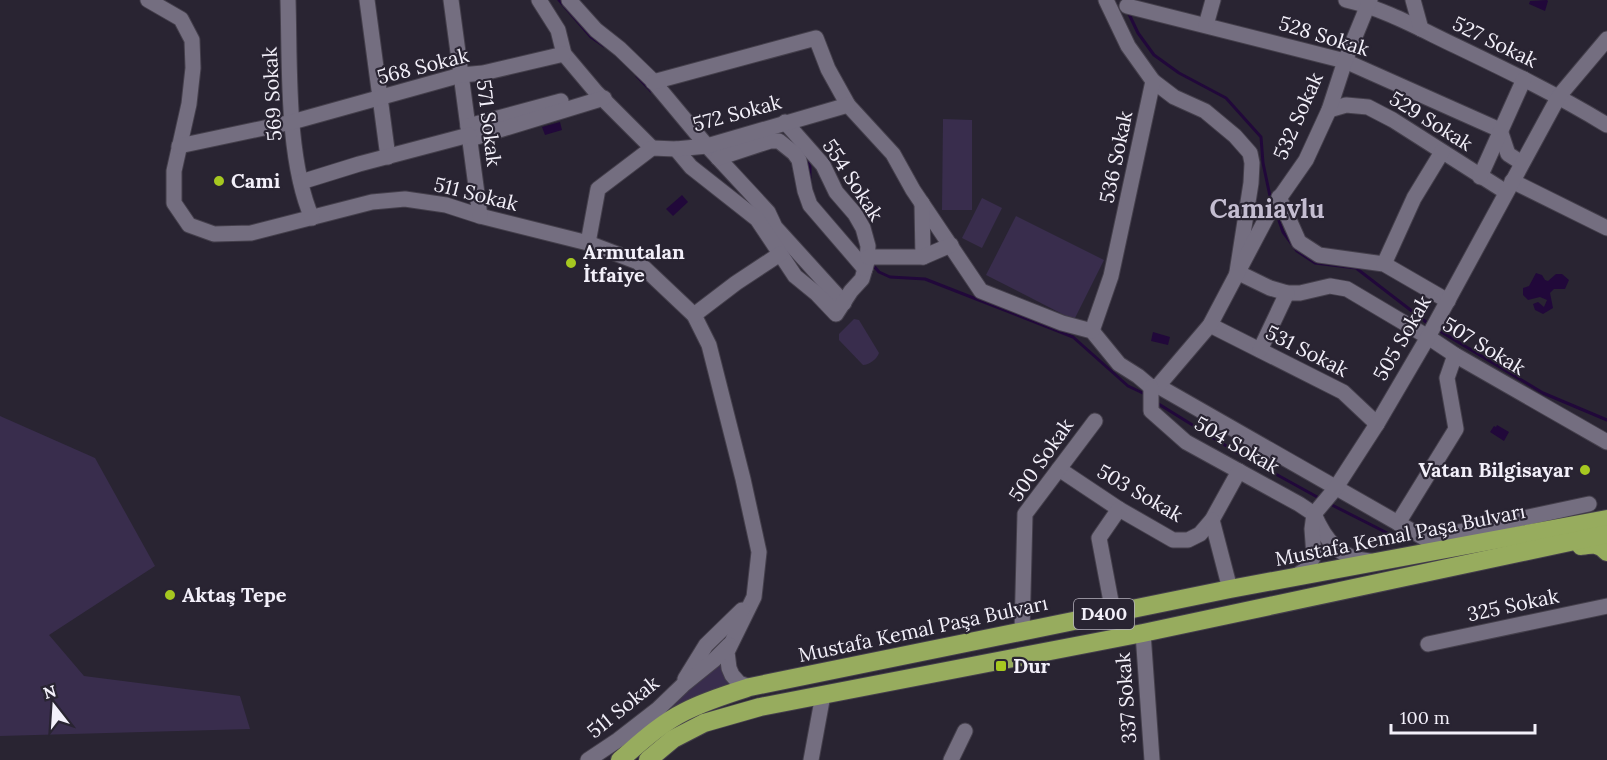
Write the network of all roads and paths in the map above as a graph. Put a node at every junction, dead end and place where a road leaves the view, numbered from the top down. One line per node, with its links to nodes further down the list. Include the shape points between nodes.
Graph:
1 (288, 0): 27 (street, 569 Sokak)
2 (367, 0): 24 (street)
3 (451, 0): 18 (street, 571 Sokak)
4 (540, 0): 16 (street, via 558,30)
5 (569, 0): 21 (street)
6 (1106, 0): 20 (street, via 1128,46)
7 (1213, 0): 13 (street)
8 (1346, 0): 11 (street, 527 Sokak)
9 (1413, 0): 14 (street)
10 (154, 1): 33 (street, 511 Sokak, via 181,19 192,40 189,104)
11 (1369, 3): 14 (street, 527 Sokak); 17 (street, 532 Sokak)
12 (1127, 6): 13 (street, 528 Sokak)
13 (1206, 25): 17 (street, 528 Sokak)
14 (1420, 29): 19 (street, 527 Sokak)
15 (1607, 39): 23 (street)
16 (564, 54): 18 (street, 568 Sokak); 22 (street)
17 (1345, 61): 26 (street, 532 Sokak); 30 (street, 528 Sokak)
18 (461, 75): 24 (street, 568 Sokak); 31 (street, 571 Sokak)
19 (1524, 79): 23 (street, 527 Sokak); 30 (street)
20 (1153, 81): 42 (street, via 1174,97 1205,111 1235,136 1250,153); 62 (street, 536 Sokak, via 1111,276)
21 (654, 82): 25 (street, 554 Sokak, via 816,38); 32 (street)
22 (600, 95): 31 (street); 34 (street)
23 (1559, 96): 29 (street, 527 Sokak); 39 (street, 505 Sokak)
24 (379, 98): 27 (street, 568 Sokak); 37 (street)
25 (848, 105): 28 (street, 572 Sokak); 45 (street, 554 Sokak, via 892,154)
26 (1329, 110): 36 (street, 529 Sokak, via 1346,105 1368,107); 44 (street, 532 Sokak, via 1306,160)
27 (292, 122): 33 (street, 568 Sokak); 41 (street, 569 Sokak)
28 (785, 122): 32 (street, 572 Sokak); 54 (street, 554 Sokak, via 823,165 836,192 855,214 868,246)
29 (1607, 125)
30 (1500, 130): 39 (street, via 1508,154); 40 (street)
31 (469, 134): 37 (street); 47 (street, 571 Sokak)
32 (707, 146): 35 (street, 572 Sokak); 38 (street)
33 (179, 147): 48 (street, 511 Sokak, via 174,203 189,225 214,234 251,233)
34 (652, 148): 35 (street, 572 Sokak); 50 (street, via 597,189)
35 (676, 149): 52 (street, via 691,167 757,219)
36 (1442, 152): 40 (street, 529 Sokak); 55 (street, via 1414,198)
37 (388, 157): 41 (street)
38 (718, 158): 54 (street, via 779,141 799,160 810,206); 59 (street)
39 (1522, 163): 43 (street, 505 Sokak)
40 (1480, 177): 43 (street, 529 Sokak)
41 (301, 182): 48 (street, 569 Sokak)
42 (1251, 183): 46 (street, via 1256,210 1262,215); 56 (street)
43 (1509, 187): 49 (street, 529 Sokak); 58 (street, 505 Sokak)
44 (1279, 197): 46 (street, 532 Sokak); 55 (street, via 1299,242 1319,255)
45 (922, 203): 51 (street, 554 Sokak); 53 (street)
46 (1269, 213): 56 (street, 532 Sokak)
47 (480, 216): 48 (street, 511 Sokak, via 446,205 405,199 372,202); 50 (street, 511 Sokak)
48 (312, 218)
49 (1607, 228)
50 (588, 243): 60 (street, 511 Sokak, via 638,262)
51 (951, 245): 53 (street); 62 (street, 554 Sokak, via 981,291)
52 (780, 254): 59 (street, via 795,276 836,314); 60 (street)
53 (923, 257): 54 (street)
54 (867, 263): 59 (street, via 862,279)
55 (1384, 264): 58 (street)
56 (1237, 272): 57 (street, 507 Sokak); 61 (street, 532 Sokak)
57 (1287, 293): 63 (street, 507 Sokak, via 1330,286 1347,288); 64 (street)
58 (1448, 301): 63 (street, 505 Sokak)
59 (844, 303)
60 (694, 315): 85 (street, 511 Sokak, via 709,345 759,552)
61 (1210, 326): 64 (street, 531 Sokak); 66 (street, 532 Sokak)
62 (1092, 331): 66 (street, via 1119,364)
63 (1428, 337): 65 (street, 507 Sokak); 68 (street, 505 Sokak)
64 (1260, 350): 68 (street, 531 Sokak, via 1343,392)
65 (1455, 355): 69 (street, 507 Sokak); 78 (street, via 1447,378 1456,429)
66 (1155, 387): 71 (street, 504 Sokak, via 1151,411 1186,442); 72 (street)
67 (1095, 421): 70 (street, 500 Sokak)
68 (1377, 424): 72 (street, 505 Sokak)
69 (1607, 442)
70 (1059, 469): 74 (street, 503 Sokak); 88 (street, 500 Sokak, via 1025,514)
71 (1239, 471): 75 (street, 504 Sokak); 77 (street, 503 Sokak)
72 (1335, 489): 75 (street, 505 Sokak); 78 (street)
73 (1589, 504): 78 (street, via 1426,539)
74 (1119, 509): 77 (street, 503 Sokak, via 1173,540 1188,540 1200,534); 87 (street, via 1099,538)
75 (1314, 514): 81 (street, via 1320,529 1341,553 1360,560); 83 (street, via 1314,556 1305,570)
76 (1607, 519): 81 (highway, Mustafa Kemal Paşa Bulvarı / D400)
77 (1212, 520): 84 (street)
78 (1398, 523)
79 (1607, 534): 82 (highway, Mustafa Kemal Paşa Bulvarı / D400)
80 (1607, 552): 82 (highway, via 1593,544)
81 (1383, 561): 83 (highway, Mustafa Kemal Paşa Bulvarı / D400)
82 (1475, 563): 89 (highway, Mustafa Kemal Paşa Bulvarı / D400)
83 (1291, 578): 84 (highway, Mustafa Kemal Paşa Bulvarı / D400)
84 (1230, 589): 87 (highway, Mustafa Kemal Paşa Bulvarı / D400)
85 (754, 597): 91 (street, 511 Sokak); 92 (street, 511 Sokak, via 706,645)
86 (1607, 606): 90 (street, 325 Sokak)
87 (1113, 612): 88 (highway, Mustafa Kemal Paşa Bulvarı / D400)
88 (1022, 633): 93 (highway, Mustafa Kemal Paşa Bulvarı / D400)
89 (1143, 633): 94 (highway, Mustafa Kemal Paşa Bulvarı / D400); 101 (street, 337 Sokak)
90 (1428, 644)
91 (729, 645): 92 (street, 511 Sokak); 93 (street, via 732,675)
92 (682, 685): 96 (street, 511 Sokak, via 658,710)
93 (750, 687): 97 (highway, Mustafa Kemal Paşa Bulvarı / D400, via 684,712)
94 (823, 695): 98 (highway, Mustafa Kemal Paşa Bulvarı / D400, via 704,723 673,739); 99 (street)
95 (965, 731): 100 (street)
96 (588, 760)
97 (620, 760)
98 (648, 760)
99 (811, 760)
100 (951, 760)
101 (1152, 760)

